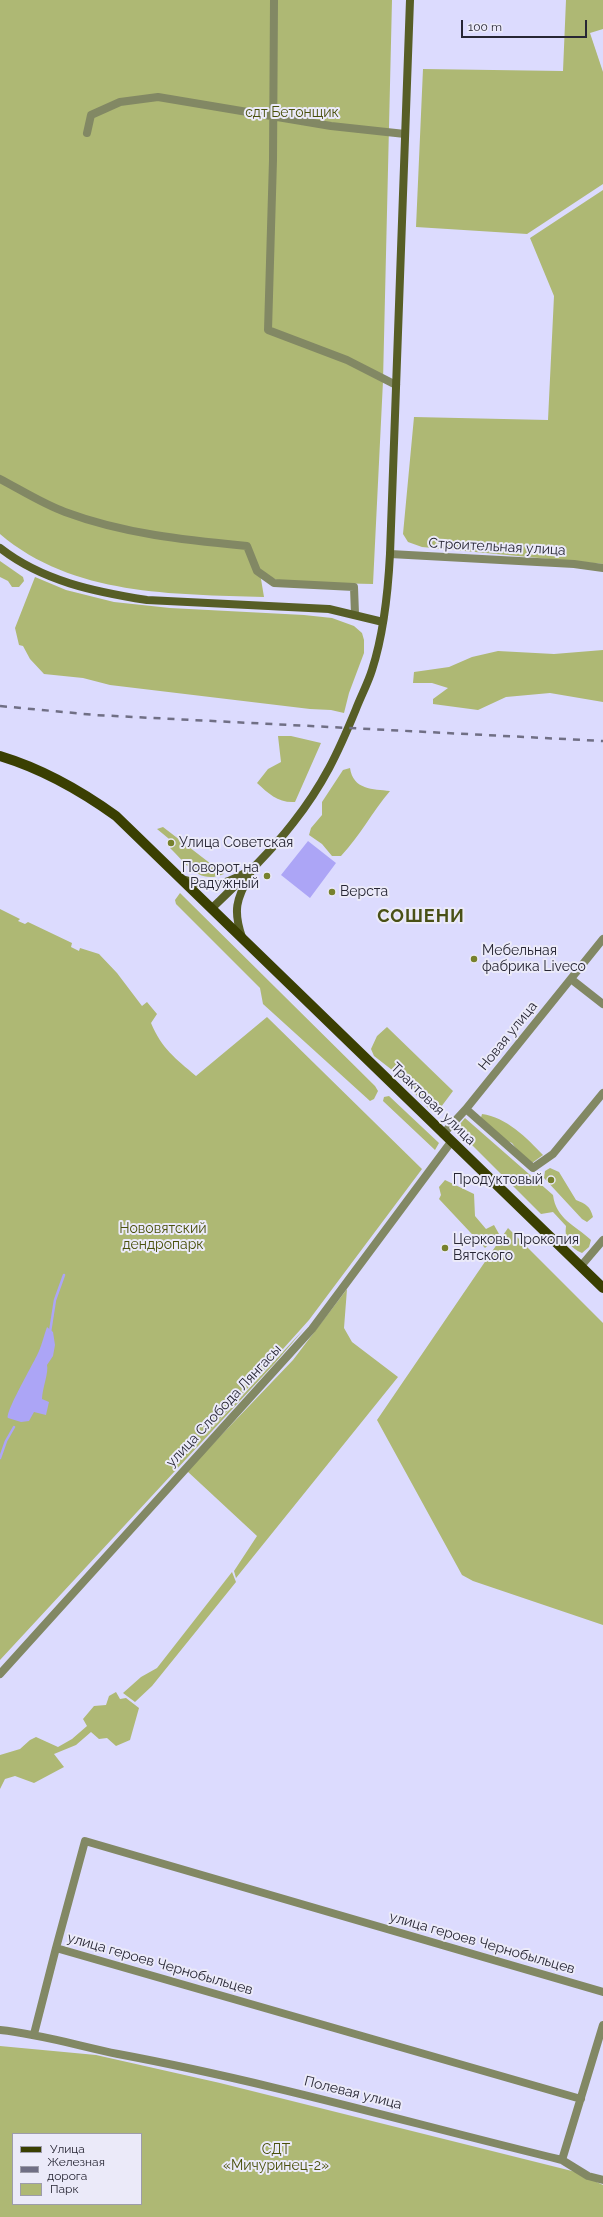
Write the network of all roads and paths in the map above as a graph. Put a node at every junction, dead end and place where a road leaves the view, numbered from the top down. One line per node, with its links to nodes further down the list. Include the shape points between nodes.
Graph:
1 (274, 0): 3 (street)
2 (410, 0): 5 (main road)
3 (273, 117): 4 (street, via 158,97 120,102 91,115); 5 (street); 6 (street, via 268,330 347,360)
4 (87, 133)
5 (405, 134): 6 (main road)
6 (396, 385): 9 (main road)
7 (0, 480): 11 (street, via 64,512 121,530 198,542 246,546 257,571 274,583 354,587)
8 (0, 548): 11 (main road, via 21,563 54,579 117,596 146,600 329,609)
9 (390, 554): 10 (street, Строительная улица, via 574,564); 12 (main road)
10 (603, 568)
11 (354, 614): 12 (main road)
12 (383, 622): 14 (main road, via 372,670 337,754 292,824)
13 (0, 756): 15 (main road, via 32,766 97,802 116,816)
14 (255, 866): 15 (main road, via 218,885 205,886); 16 (main road); 18 (main road, via 236,906)
15 (182, 879): 16 (main road)
16 (212, 908): 18 (main road, Трактовая улица)
17 (603, 939): 19 (street, Новая улица)
18 (243, 940): 23 (main road, Трактовая улица)
19 (571, 979): 20 (street); 22 (street, Новая улица)
20 (603, 1004)
21 (603, 1093): 22 (street, via 553,1154 533,1168)
22 (466, 1109): 23 (street, Новая улица)
23 (443, 1134): 24 (main road, Трактовая улица)
24 (451, 1142): 26 (main road, Трактовая улица); 28 (street, улица Слобода Лянгасы, via 312,1329)
25 (603, 1240): 26 (street)
26 (581, 1266): 27 (main road, Трактовая улица)
27 (603, 1288)
28 (0, 1674)
29 (56, 1948): 30 (street, улица героев Чернобыльцев, via 85,1841); 33 (street); 34 (street, улица героев Чернобыльцев)
30 (603, 1992)
31 (603, 2025): 34 (street)
32 (0, 2030): 33 (street, Полевая улица)
33 (34, 2034): 35 (street, Полевая улица, via 284,2089)
34 (581, 2099): 35 (street)
35 (562, 2160): 36 (street, Полевая улица, via 588,2176)
36 (603, 2180)

